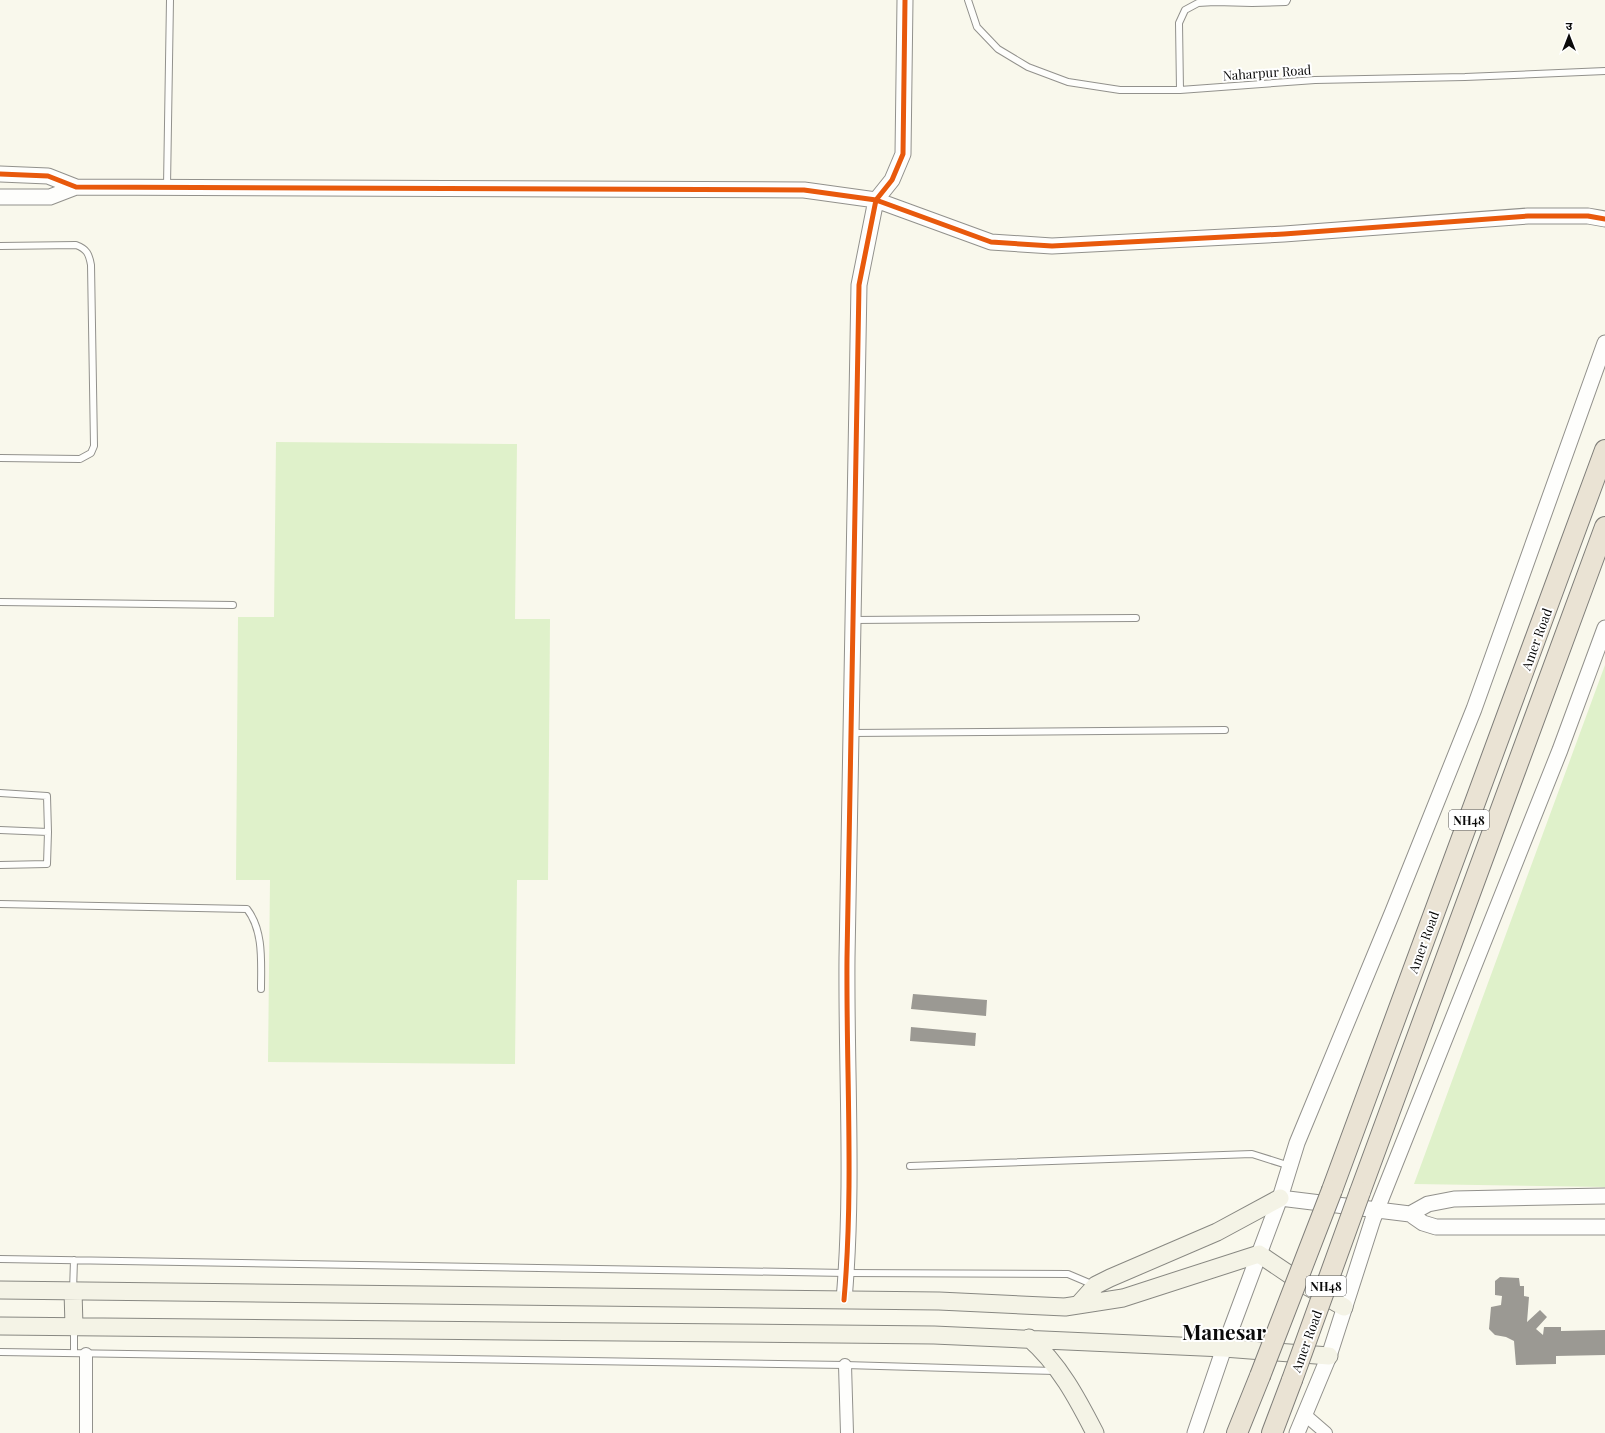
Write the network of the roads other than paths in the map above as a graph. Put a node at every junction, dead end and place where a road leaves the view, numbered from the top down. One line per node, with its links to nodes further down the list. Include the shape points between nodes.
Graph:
1 (170, 0): 9 (lane)
2 (905, 0): 11 (street, via 903,154 892,180)
3 (968, 0): 6 (lane, Naharpur Road, via 977,27 998,49 1028,67 1068,82 1120,90)
4 (1287, 0): 6 (lane, via 1198,3 1185,10 1179,23)
5 (1605, 71): 6 (lane, Naharpur Road, via 1315,80)
6 (1180, 90)
7 (0, 174): 8 (street, via 48,176)
8 (76, 187): 9 (street); 10 (street, via 50,197)
9 (167, 188): 11 (street, via 804,190)
10 (0, 197)
11 (876, 200): 12 (street, via 991,242 1052,246 1284,234 1528,216 1588,216); 21 (street, via 859,285)
12 (1605, 219)
13 (0, 246): 16 (lane, via 76,245 84,248 89,256 94,446 91,453 80,458)
14 (1605, 343): 32 (street, via 1474,709 1297,1143)
15 (1605, 450): 62 (highway, Amer Road / NH48, bridge, via 1332,1190)
16 (0, 458)
17 (1605, 527): 63 (highway, Amer Road / NH48, bridge)
18 (0, 602): 19 (lane)
19 (233, 605)
20 (1136, 618): 21 (lane)
21 (853, 620): 24 (street)
22 (1605, 628): 35 (street, via 1557,758)
23 (1225, 730): 24 (lane)
24 (851, 733): 41 (street)
25 (0, 793): 27 (lane, via 46,796)
26 (0, 830): 27 (lane)
27 (48, 832): 28 (lane, via 46,864)
28 (0, 865)
29 (0, 904): 30 (lane, via 248,909 254,917 261,947)
30 (261, 989)
31 (910, 1166): 32 (lane, via 1252,1154)
32 (1290, 1166): 34 (street)
33 (1605, 1196): 36 (street, via 1454,1199 1428,1204)
34 (1280, 1198): 35 (street); 38 (street); 42 (main road, via 1218,1232)
35 (1377, 1210): 36 (street); 47 (street)
36 (1410, 1214): 37 (street, via 1423,1223 1450,1228)
37 (1605, 1227)
38 (1259, 1254): 46 (main road, via 1123,1298); 47 (main road); 51 (street)
39 (0, 1259): 40 (lane)
40 (74, 1260): 41 (lane); 44 (lane)
41 (846, 1273): 42 (lane, via 1068,1274); 45 (street)
42 (1096, 1285): 46 (main road)
43 (0, 1290): 44 (main road)
44 (73, 1291): 45 (main road); 49 (main road)
45 (844, 1300): 46 (main road, via 939,1301 1065,1307)
46 (1078, 1305)
47 (1344, 1307): 54 (street)
48 (0, 1326): 49 (main road)
49 (74, 1326): 50 (main road); 53 (lane)
50 (1030, 1338): 51 (main road); 56 (main road, via 1045,1351)
51 (1224, 1348): 54 (main road); 61 (street)
52 (0, 1352): 53 (lane)
53 (80, 1353): 55 (lane); 58 (street)
54 (1329, 1356): 57 (street)
55 (845, 1365): 56 (lane); 59 (street)
56 (1060, 1371): 60 (main road)
57 (1304, 1414): 64 (street); 65 (street)
58 (86, 1433)
59 (847, 1433)
60 (1095, 1433)
61 (1195, 1433)
62 (1237, 1433)
63 (1272, 1433)
64 (1297, 1433)
65 (1326, 1433)

